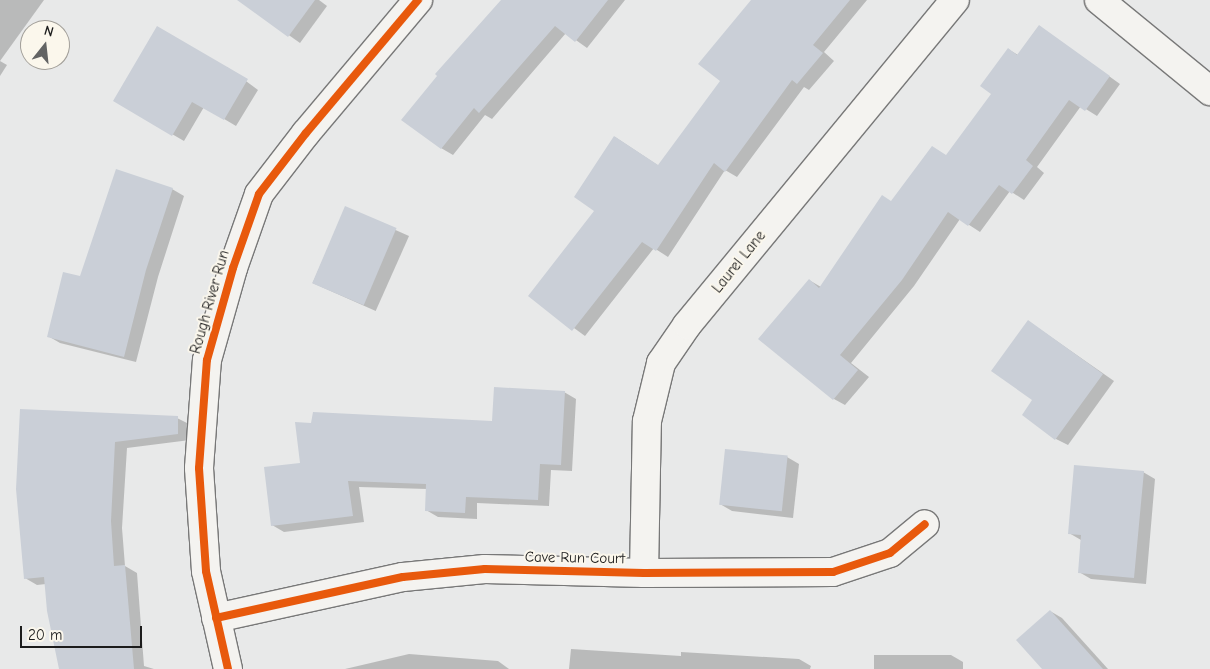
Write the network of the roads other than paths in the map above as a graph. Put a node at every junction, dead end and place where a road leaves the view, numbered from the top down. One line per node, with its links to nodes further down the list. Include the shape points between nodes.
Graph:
1 (418, 0): 7 (street, Rough River Run, via 259,194 233,268 207,360 199,468 206,571)
2 (955, 0): 6 (street, Laurel Lane, via 687,326 661,362 647,421)
3 (1099, 0): 4 (street)
4 (1210, 91)
5 (926, 524): 6 (street, Cave Run Court, via 890,553 833,572)
6 (644, 573): 7 (street, Cave Run Court, via 485,569 403,577)
7 (216, 618): 8 (street, Rough River Run)
8 (228, 669)

